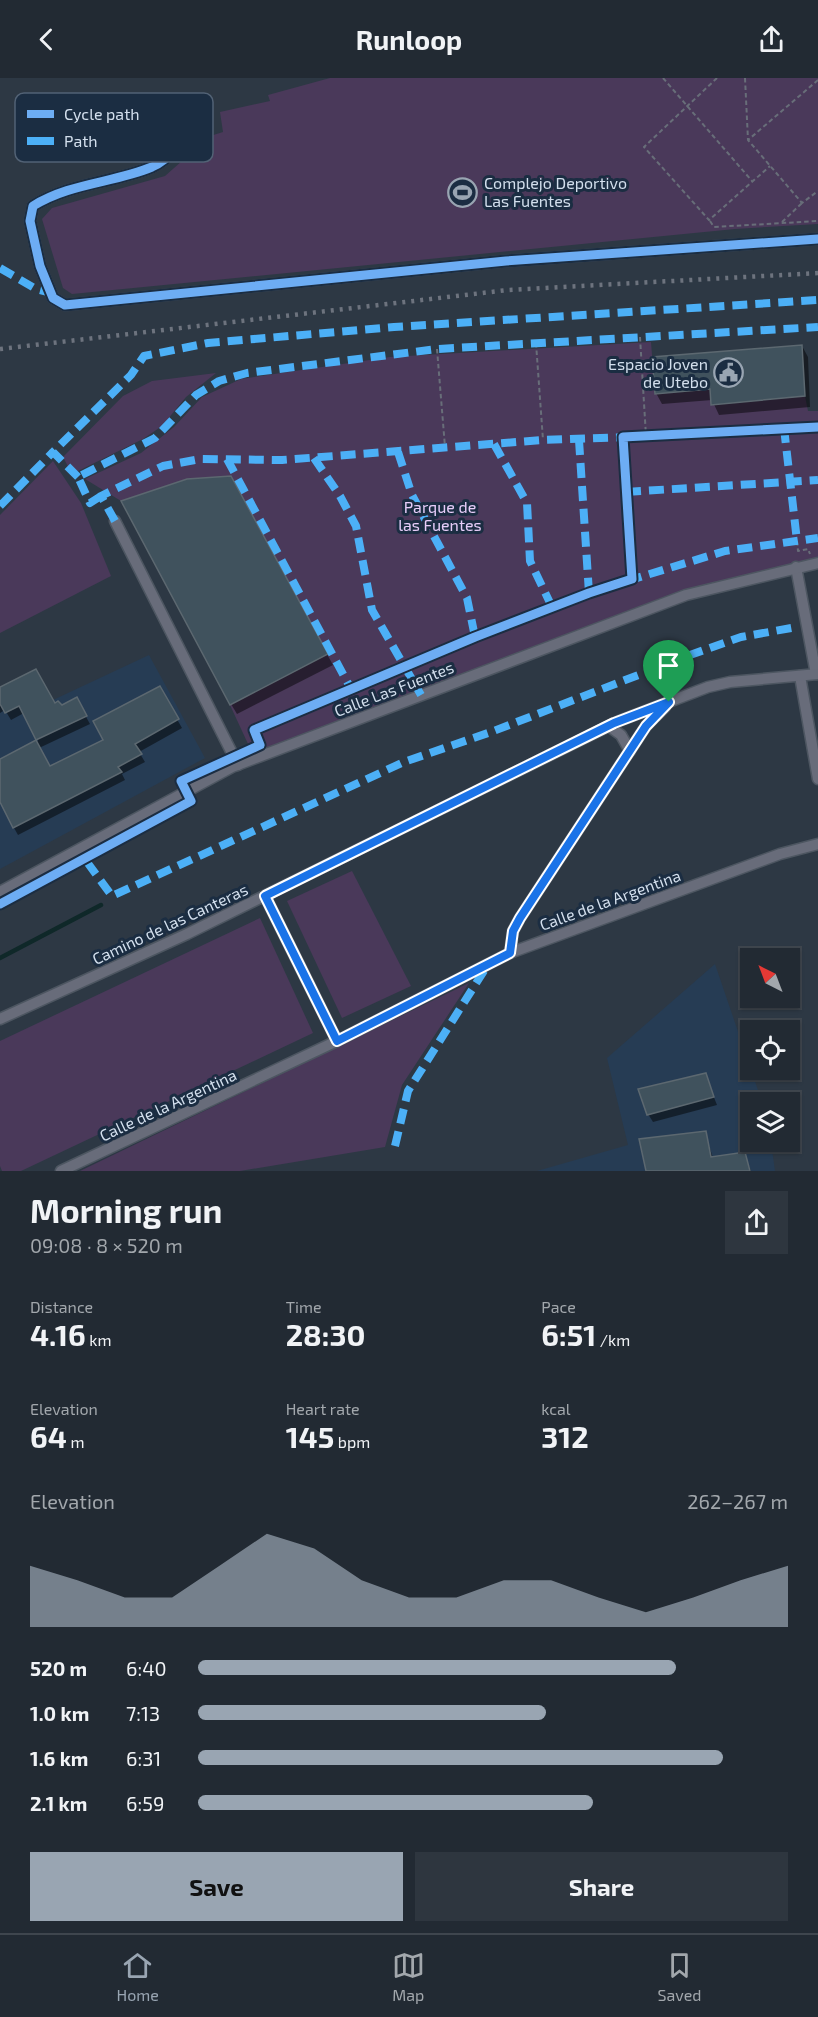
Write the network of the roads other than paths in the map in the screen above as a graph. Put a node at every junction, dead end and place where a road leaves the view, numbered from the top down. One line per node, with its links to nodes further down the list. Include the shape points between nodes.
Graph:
1 (158, 162): 2 (street, via 52,194 33,206 30,221 52,298 65,305 506,261)
2 (818, 239)
3 (115, 521): 13 (street)
4 (814, 559): 5 (street, Calle Las Fuentes)
5 (796, 567): 6 (street); 13 (street, Calle Las Fuentes, via 686,595)
6 (817, 674): 7 (street, Camino de las Canteras)
7 (800, 676): 8 (street, Camino de las Canteras, via 730,682); 14 (street)
8 (669, 702): 9 (street, Camino de las Canteras); 11 (street)
9 (624, 720): 10 (street, Camino de las Canteras); 11 (street, via 633,726)
10 (610, 727): 12 (street, via 621,735); 17 (street, Camino de las Canteras)
11 (638, 737): 12 (street)
12 (630, 751): 18 (street, via 520,918 513,931)
13 (238, 765): 16 (street, Calle Las Fuentes)
14 (818, 779)
15 (818, 844): 18 (street, Calle de la Argentina, via 780,854)
16 (0, 892)
17 (265, 896): 19 (street, Camino de las Canteras); 20 (street)
18 (510, 953): 20 (street, Calle de la Argentina)
19 (0, 1019)
20 (337, 1041): 21 (street, Calle de la Argentina)
21 (61, 1171)

